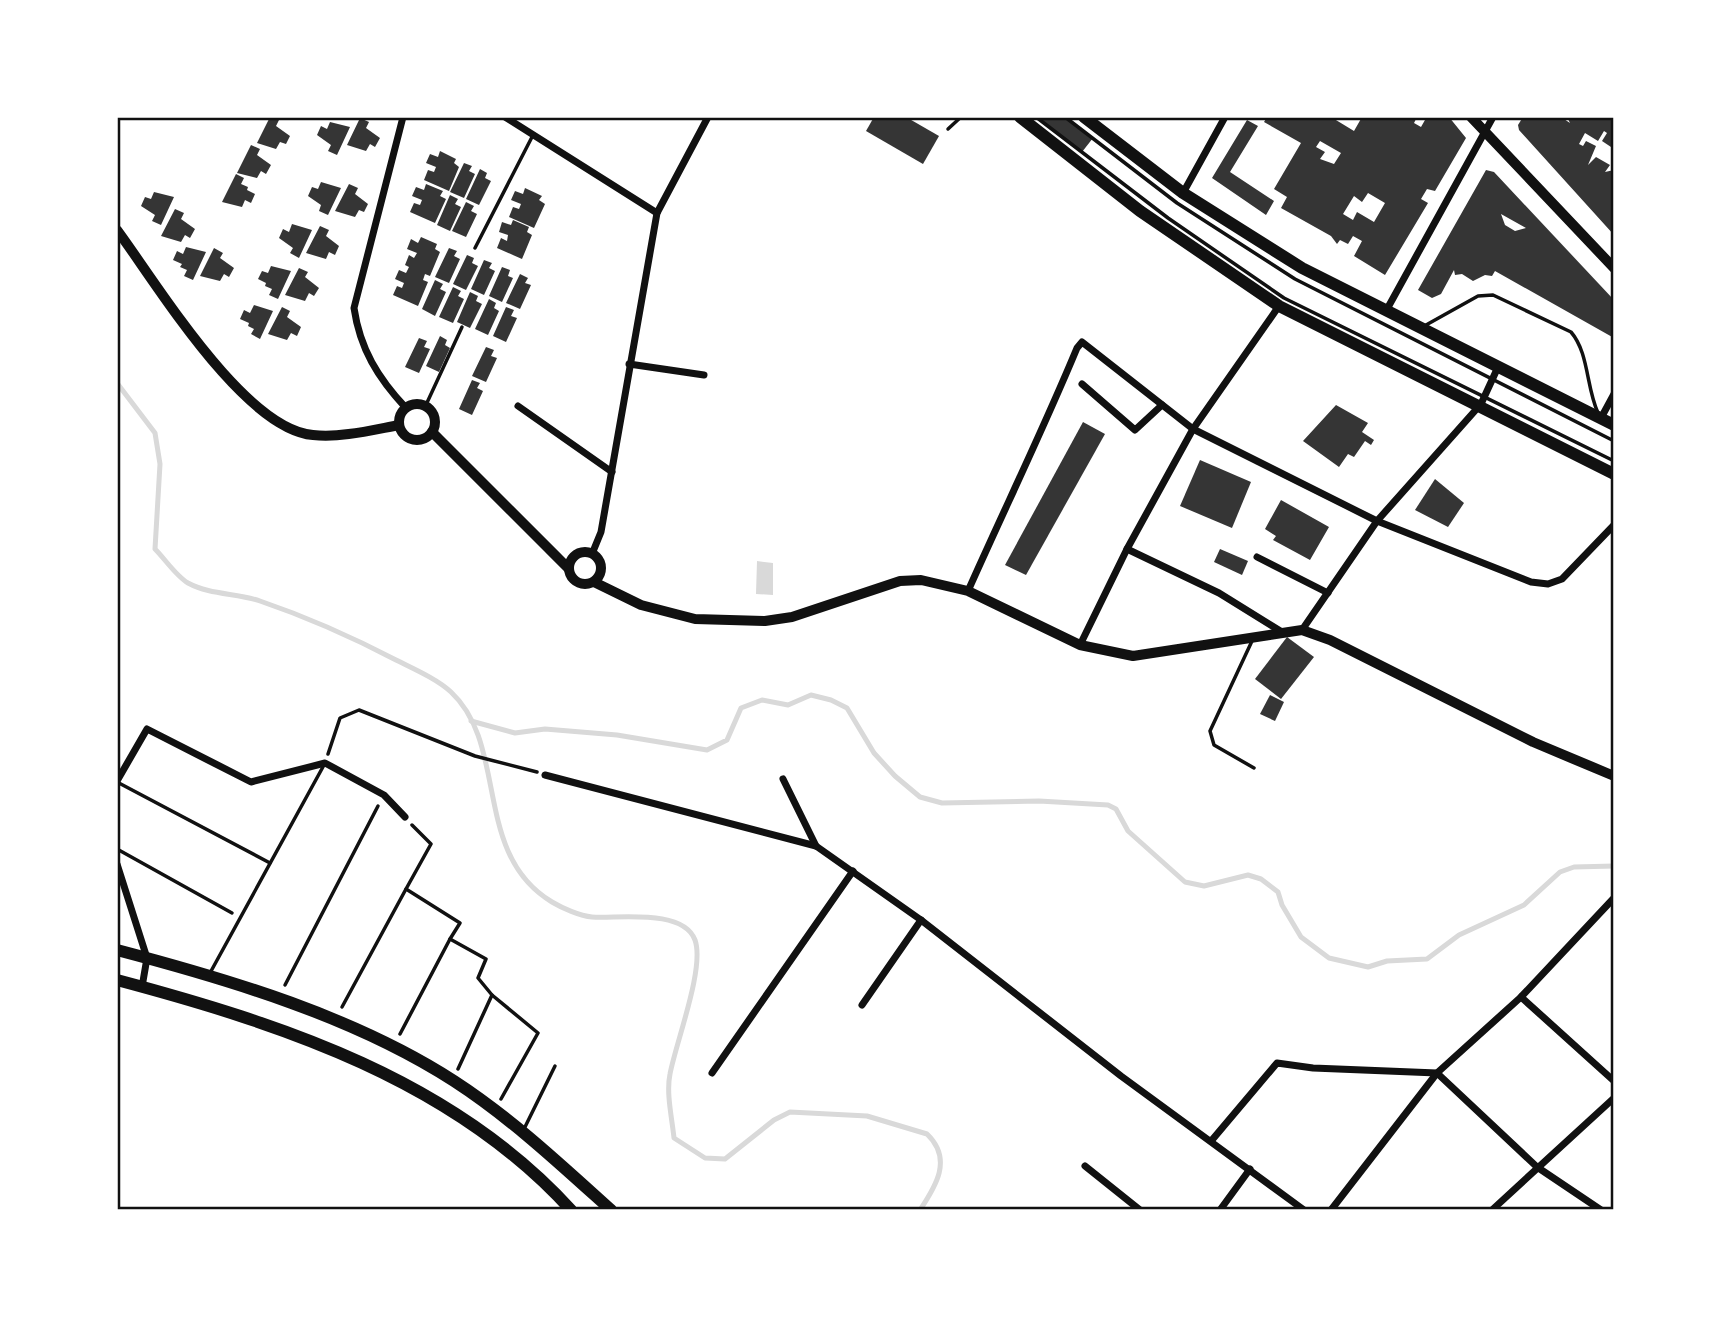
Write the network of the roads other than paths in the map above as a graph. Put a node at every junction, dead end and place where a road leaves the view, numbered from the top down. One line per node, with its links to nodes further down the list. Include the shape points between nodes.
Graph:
1 (403, 117): 33 (street, via 354,308 368,359)
2 (506, 117): 14 (street)
3 (708, 117): 16 (street)
4 (961, 117): 12 (lane)
5 (1020, 117): 20 (main road, via 1140,211)
6 (1037, 117): 29 (lane, via 1168,218 1284,298)
7 (1066, 117): 25 (lane, via 1177,202 1295,279)
8 (1084, 117): 15 (main road)
9 (1225, 117): 15 (street)
10 (1471, 117): 13 (street)
11 (1493, 117): 13 (street)
12 (948, 129)
13 (1484, 132): 19 (street); 21 (street)
14 (532, 136): 16 (street); 18 (lane)
15 (1183, 193): 21 (main road, via 1302,268)
16 (657, 213): 24 (street)
17 (117, 230): 35 (main road, via 225,377 263,411 312,435)
18 (475, 248)
19 (1614, 268)
20 (1279, 306): 29 (main road); 37 (street)
21 (1387, 311): 23 (main road)
22 (462, 327): 31 (lane)
23 (1421, 328): 25 (main road); 34 (lane, via 1478,296 1493,295 1571,332 1578,341 1590,396)
24 (629, 364): 26 (street); 41 (street)
25 (1496, 373): 29 (street); 34 (main road); 39 (lane)
26 (704, 375)
27 (1082, 384): 30 (street, via 1135,430)
28 (1614, 394): 34 (street)
29 (1483, 400): 40 (lane); 42 (main road); 43 (street)
30 (1162, 405): 37 (street); 50 (street, via 1083,342)
31 (425, 407): 33 (main road); 38 (main road, via 434,418)
32 (518, 407): 41 (street)
33 (406, 408): 35 (main road)
34 (1601, 418): 36 (main road)
35 (399, 425): 38 (main road, via 413,440 427,438)
36 (1614, 425)
37 (1193, 429): 43 (street); 45 (street)
38 (432, 432): 48 (main road)
39 (1614, 441)
40 (1614, 461)
41 (612, 472): 46 (street, via 601,533)
42 (1614, 474)
43 (1377, 521): 44 (street, via 1531,582 1548,584 1562,579); 51 (street)
44 (1614, 525)
45 (1127, 550): 53 (street, via 1219,593); 55 (street)
46 (592, 554): 48 (main road, via 575,555); 49 (main road, via 601,569)
47 (1256, 557): 51 (street)
48 (568, 568): 49 (main road, via 574,580)
49 (594, 582): 50 (main road, via 641,605 695,619 733,620 792,617 900,581 921,580)
50 (968, 591): 55 (main road)
51 (1328, 593): 52 (street)
52 (1303, 630): 53 (main road); 59 (main road, via 1533,742)
53 (1282, 633): 54 (main road)
54 (1254, 636): 55 (main road, via 1133,656); 57 (lane, via 1210,731 1214,745)
55 (1080, 645)
56 (325, 763): 61 (street, via 250,782 147,729); 62 (street, via 384,795); 64 (lane)
57 (1254, 768)
58 (545, 775): 63 (street)
59 (1614, 776)
60 (783, 779): 63 (street)
61 (117, 782): 64 (lane)
62 (405, 817)
63 (816, 846): 66 (street)
64 (270, 863): 71 (lane)
65 (117, 864): 70 (street)
66 (853, 871): 68 (street); 77 (street)
67 (1613, 899): 74 (street)
68 (921, 920): 75 (street); 82 (street, via 1121,1076)
69 (117, 950): 70 (main road)
70 (147, 958): 71 (main road); 73 (street)
71 (209, 974): 81 (main road, via 278,998 392,1048 452,1080)
72 (117, 980): 73 (main road)
73 (142, 987): 86 (main road, via 274,1026 385,1073 484,1131)
74 (1521, 997): 78 (street); 79 (street)
75 (862, 1005)
76 (555, 1066): 81 (lane)
77 (712, 1073)
78 (1437, 1073): 82 (street, via 1277,1063); 84 (street); 91 (street)
79 (1614, 1081)
80 (1614, 1098): 84 (street)
81 (523, 1131): 87 (main road)
82 (1212, 1140): 85 (street)
83 (1085, 1166): 88 (street)
84 (1537, 1167): 92 (street); 93 (street)
85 (1250, 1170): 89 (street); 90 (street)
86 (571, 1210)
87 (611, 1210)
88 (1140, 1210)
89 (1220, 1210)
90 (1304, 1210)
91 (1331, 1210)
92 (1492, 1210)
93 (1601, 1210)

